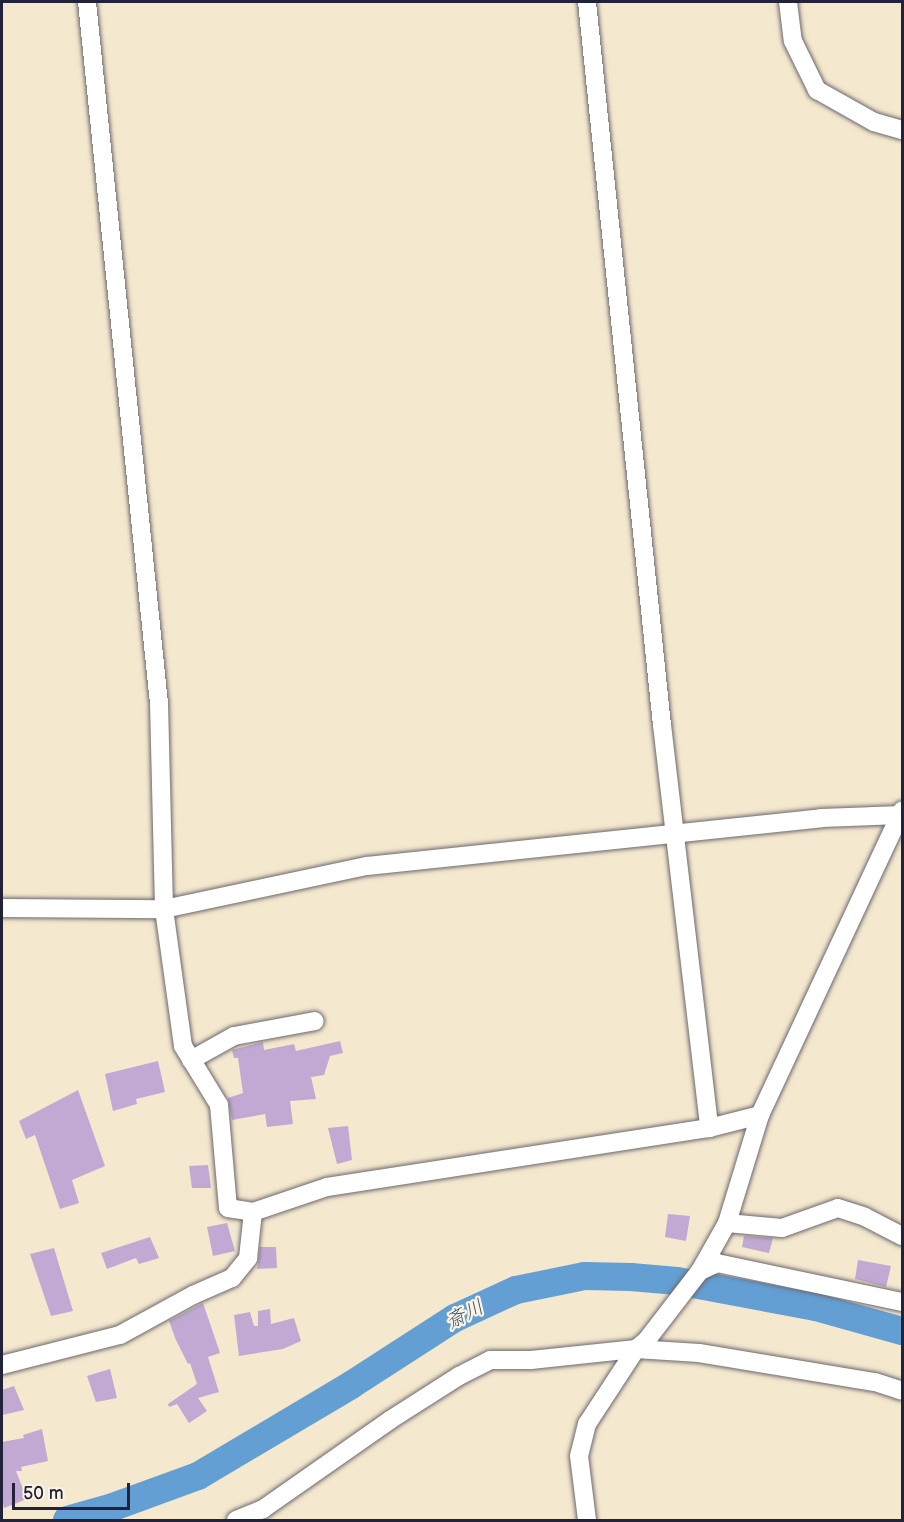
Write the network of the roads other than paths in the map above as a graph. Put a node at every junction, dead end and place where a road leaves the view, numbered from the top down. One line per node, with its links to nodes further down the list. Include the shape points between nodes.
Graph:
1 (87, 2): 8 (street, via 159,703)
2 (587, 2): 6 (street)
3 (788, 2): 4 (street, via 793,41 817,90 874,122)
4 (903, 130)
5 (902, 814): 6 (street, via 821,818); 11 (street)
6 (676, 835): 8 (street, via 367,866); 12 (street)
7 (2, 908): 8 (street)
8 (164, 909): 10 (street, via 183,1046)
9 (315, 1021): 10 (street, via 234,1036)
10 (192, 1060): 13 (street, via 219,1105 228,1208)
11 (760, 1115): 12 (street); 14 (street)
12 (709, 1128): 13 (street, via 327,1186)
13 (253, 1212): 19 (street, via 248,1258 232,1278 120,1335)
14 (727, 1223): 15 (street, via 782,1228 837,1208); 16 (street)
15 (903, 1236)
16 (700, 1271): 17 (street, via 717,1263); 18 (street)
17 (903, 1302)
18 (641, 1346): 20 (street, via 876,1382); 21 (street, via 531,1360 490,1360 390,1420 263,1509); 22 (street, via 587,1424 579,1456)
19 (2, 1365)
20 (903, 1391)
21 (236, 1521)
22 (587, 1521)

